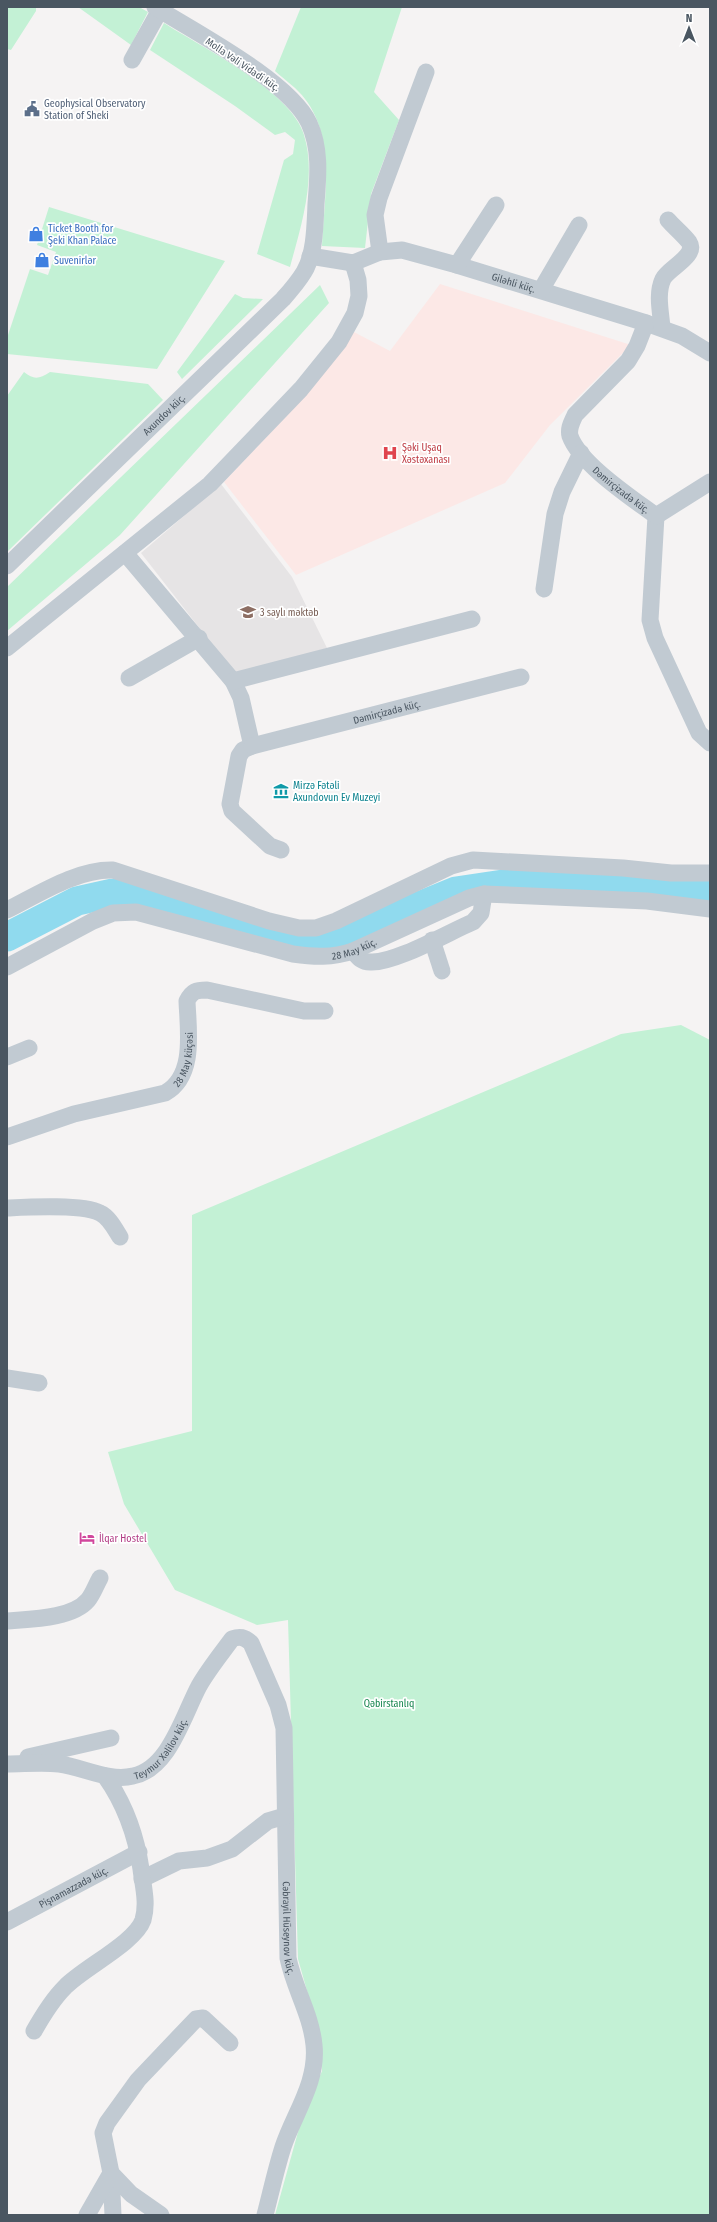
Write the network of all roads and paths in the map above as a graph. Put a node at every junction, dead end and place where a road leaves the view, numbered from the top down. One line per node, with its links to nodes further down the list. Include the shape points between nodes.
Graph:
1 (157, 9): 2 (street); 8 (street, Molla Vəli Vidadi küç., via 259,74 281,90 304,114 316,143 318,160 316,211)
2 (132, 60)
3 (426, 72): 7 (street, via 379,198 375,215)
4 (496, 205): 10 (street)
5 (668, 220): 13 (street, via 690,243 691,249 689,255 663,278 659,290)
6 (579, 225): 11 (street)
7 (380, 252): 9 (street, Giləhli küç.); 10 (street, Giləhli küç., via 402,250)
8 (310, 256): 9 (street); 19 (street, Axundov küç., via 305,271 283,299)
9 (353, 263): 18 (street, via 359,296 355,313 347,330 326,358 258,436 210,484)
10 (457, 265): 11 (street, Giləhli küç.)
11 (541, 290): 12 (street, Giləhli küç.)
12 (646, 323): 13 (street, Giləhli küç.); 15 (street, Dəmirçizadə küç., via 628,361 575,415 570,426 570,435)
13 (662, 328): 14 (street, Giləhli küç., via 682,336)
14 (710, 353)
15 (581, 453): 17 (street, Dəmirçizadə küç., via 602,474); 20 (street, via 562,492 555,514)
16 (710, 482): 17 (street)
17 (656, 516): 27 (street, Dəmirçizadə küç., via 650,620 655,638 699,733)
18 (125, 553): 22 (street); 23 (street)
19 (7, 566)
20 (544, 589)
21 (472, 619): 26 (street)
22 (199, 638): 25 (street); 26 (street)
23 (7, 648)
24 (521, 677): 28 (street, Dəmirçizadə küç., via 306,730)
25 (129, 678)
26 (233, 681): 28 (street, via 241,698)
27 (710, 743)
28 (252, 746): 29 (street, via 243,750 239,756 230,804 232,811 270,846)
29 (281, 850)
30 (710, 873): 33 (street, via 671,873 473,860 451,866 336,921 316,928 299,928 269,922 113,870 99,870 84,873)
31 (484, 894): 32 (street, 28 May küç., via 647,901); 34 (street, via 481,913 473,922); 35 (street, 28 May küç., via 468,898)
32 (710, 909)
33 (7, 910)
34 (432, 940): 35 (street, via 390,959 370,963 360,960); 37 (street)
35 (353, 951): 36 (street, 28 May küç., via 340,956 318,958 293,954 136,912 113,913)
36 (7, 967)
37 (442, 971)
38 (325, 1011): 41 (street, 28 May küçəsi, via 304,1011 197,990 190,994 187,1001 188,1052 183,1073 175,1088 165,1093 74,1114)
39 (29, 1048): 40 (street)
40 (7, 1057)
41 (7, 1137)
42 (7, 1208): 43 (street, via 55,1207 100,1213 109,1220)
43 (120, 1237)
44 (7, 1378): 45 (street)
45 (40, 1383)
46 (100, 1578): 47 (street, via 88,1600 72,1611 42,1618)
47 (7, 1621)
48 (244, 1638): 51 (street, Teymur Xəlilov küç., via 238,1636 232,1639 200,1685 164,1757 153,1768 133,1776); 52 (street, Cəbrayil Hüseynov küç., via 251,1643 278,1705 284,1728)
49 (111, 1738): 50 (street)
50 (8, 1764): 51 (street, Teymur Xəlilov küç., via 57,1764 82,1768)
51 (105, 1776): 53 (street, via 127,1813)
52 (285, 1816): 54 (street, via 268,1821 232,1849 207,1858 179,1861); 62 (street, Cəbrayil Hüseynov küç., via 288,1958 292,1978 309,2017 314,2064 309,2086 283,2148)
53 (139, 1852): 54 (street); 55 (street, Pişnamazzadə küç.)
54 (142, 1879): 56 (street, via 146,1904 139,1926 132,1935 66,1986 51,2002)
55 (7, 1922)
56 (34, 2031)
57 (230, 2042): 58 (street, via 203,2018 196,2019 138,2080 107,2123 103,2133)
58 (111, 2173): 59 (street); 60 (street); 61 (street, via 131,2194)
59 (87, 2215)
60 (113, 2215)
61 (161, 2215)
62 (265, 2215)

